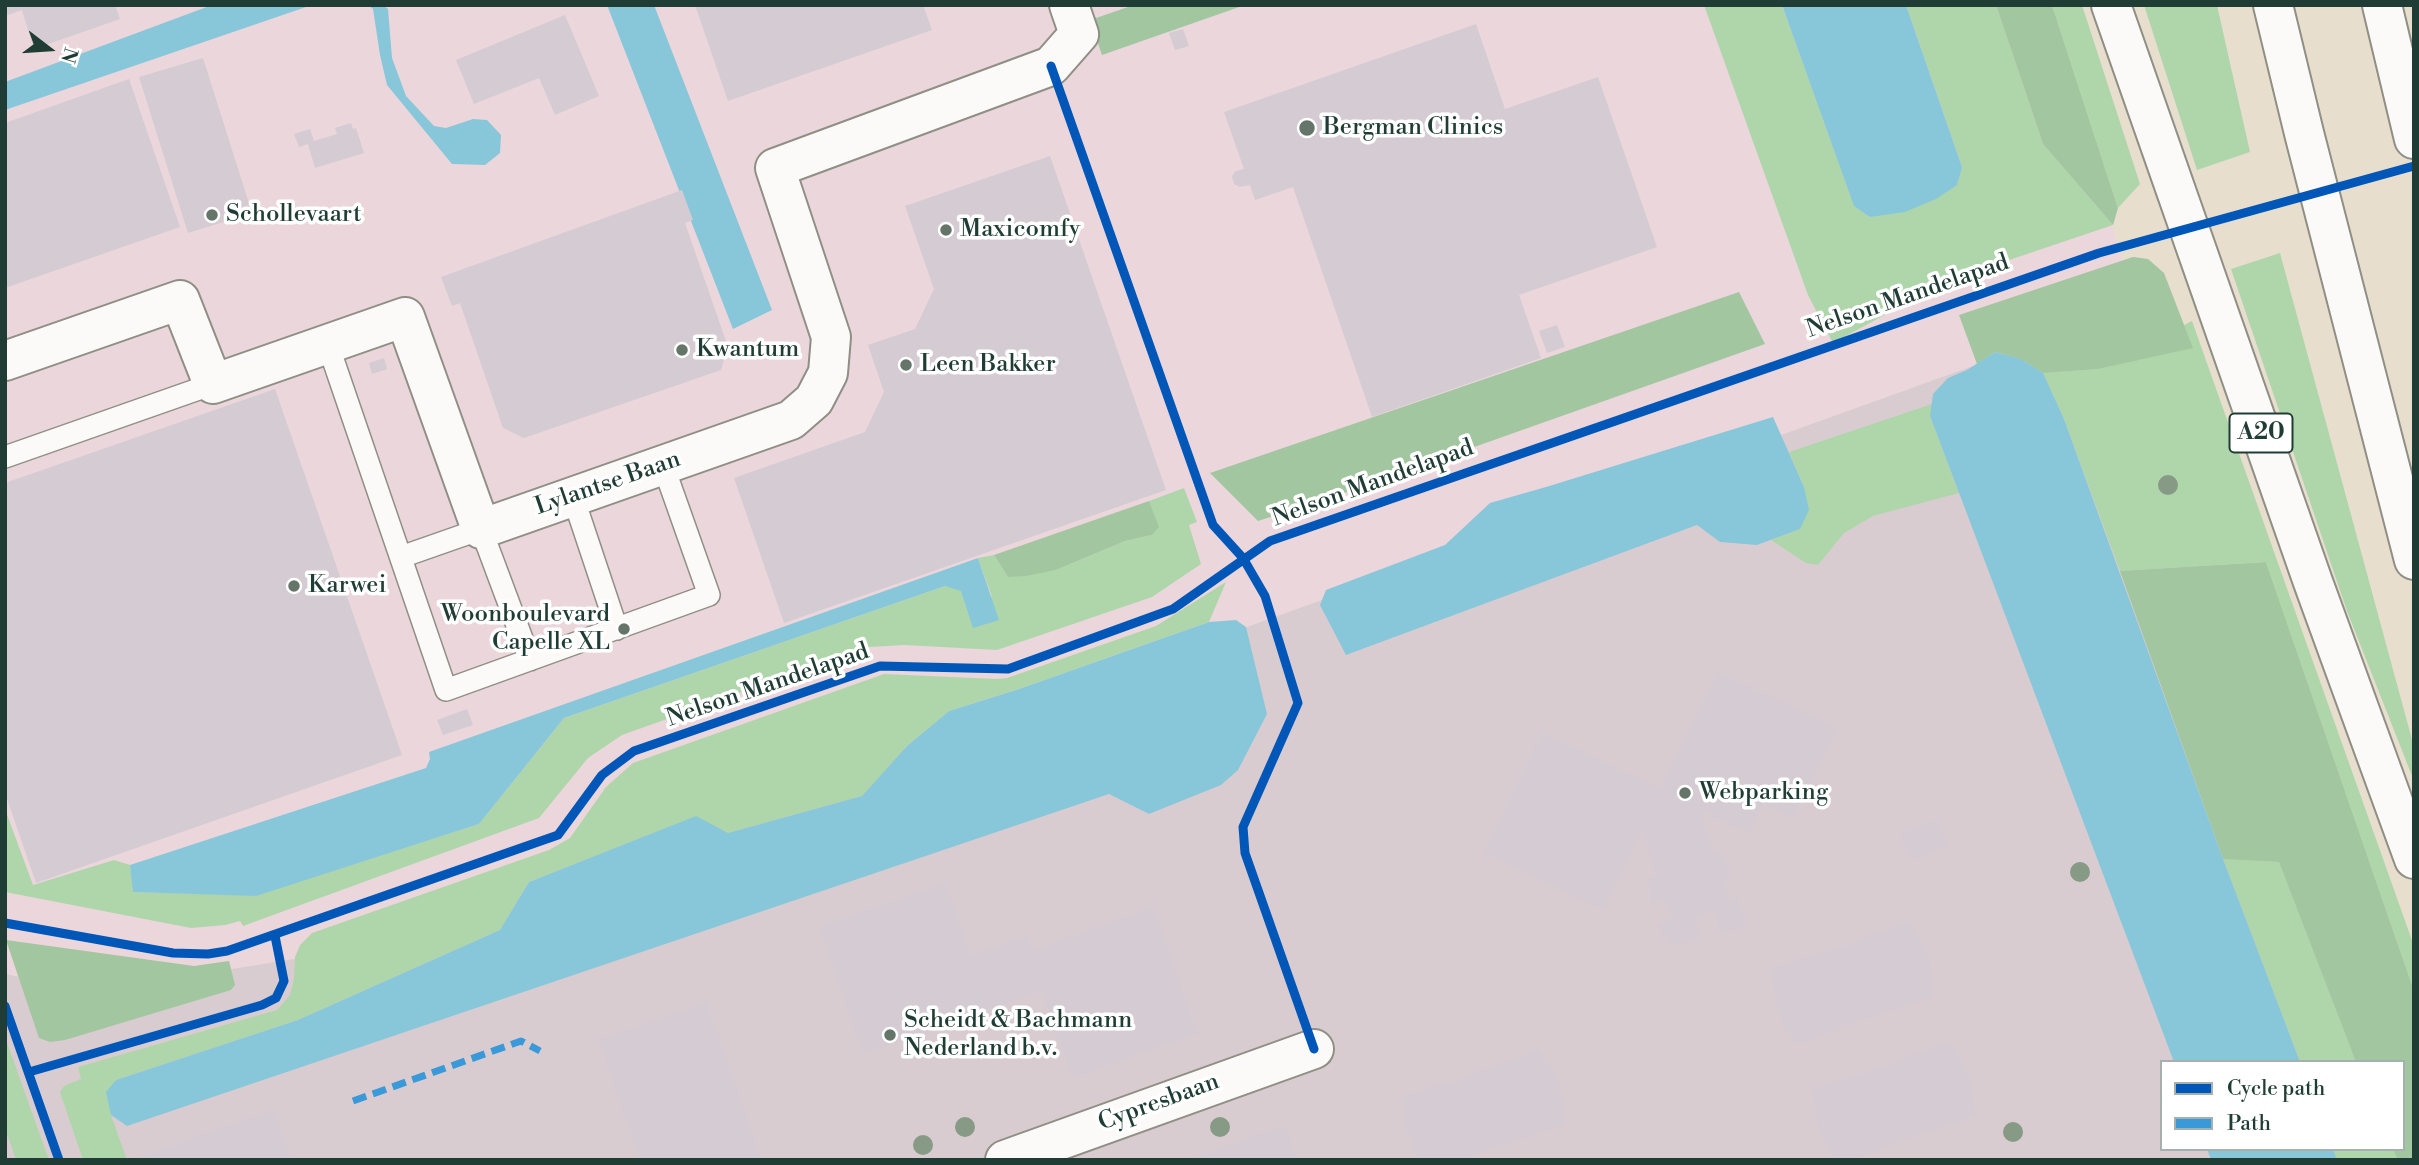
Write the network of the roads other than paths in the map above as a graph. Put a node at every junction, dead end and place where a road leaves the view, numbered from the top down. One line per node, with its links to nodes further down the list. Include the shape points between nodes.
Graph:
1 (1069, 5): 10 (main road, Lylantse Baan, via 1079,34 1051,66 775,167 831,337 828,373 814,400 791,420)
2 (2111, 5): 17 (main road, A20)
3 (2273, 5): 14 (main road)
4 (2382, 5): 5 (main road)
5 (2414, 139)
6 (328, 345): 8 (main road); 12 (main road, via 405,317); 13 (lane)
7 (5, 361): 8 (main road, via 180,300)
8 (214, 384): 9 (lane)
9 (5, 457)
10 (663, 465): 11 (main road, Lylantse Baan); 15 (lane, via 709,595)
11 (573, 497): 12 (main road, Lylantse Baan); 15 (lane)
12 (481, 528): 13 (lane); 16 (lane)
13 (401, 557): 16 (lane, via 446,690)
14 (2414, 560)
15 (617, 629): 16 (lane)
16 (530, 660)
17 (2414, 859)
18 (1314, 1049): 19 (main road, Cypresbaan)
19 (1005, 1160)

